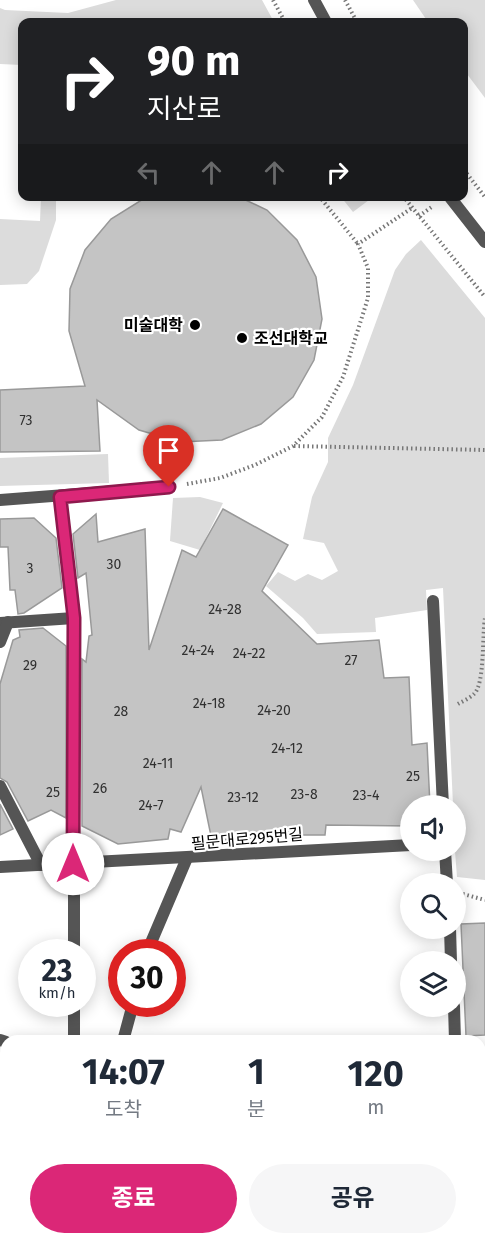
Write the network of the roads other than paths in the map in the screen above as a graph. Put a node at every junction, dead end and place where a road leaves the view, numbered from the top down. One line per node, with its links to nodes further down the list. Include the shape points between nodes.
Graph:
1 (314, 0): 2 (street)
2 (324, 18)
3 (453, 201): 4 (street)
4 (485, 242)
5 (169, 487): 6 (street)
6 (60, 497): 7 (street); 9 (street)
7 (0, 500)
8 (433, 601): 13 (street)
9 (74, 618): 10 (street); 16 (street)
10 (4, 622): 11 (street)
11 (0, 642)
12 (0, 786): 17 (street)
13 (442, 795)
14 (400, 846): 15 (street, 필문대로295번길)
15 (187, 858): 16 (street); 20 (street, 필문대로295번길)
16 (73, 864): 17 (street); 19 (street)
17 (41, 865): 18 (street)
18 (0, 867)
19 (74, 939)
20 (153, 939)
21 (74, 1017): 24 (street)
22 (129, 1017): 25 (street)
23 (454, 1017): 26 (street)
24 (74, 1035)
25 (125, 1035)
26 (455, 1035)

